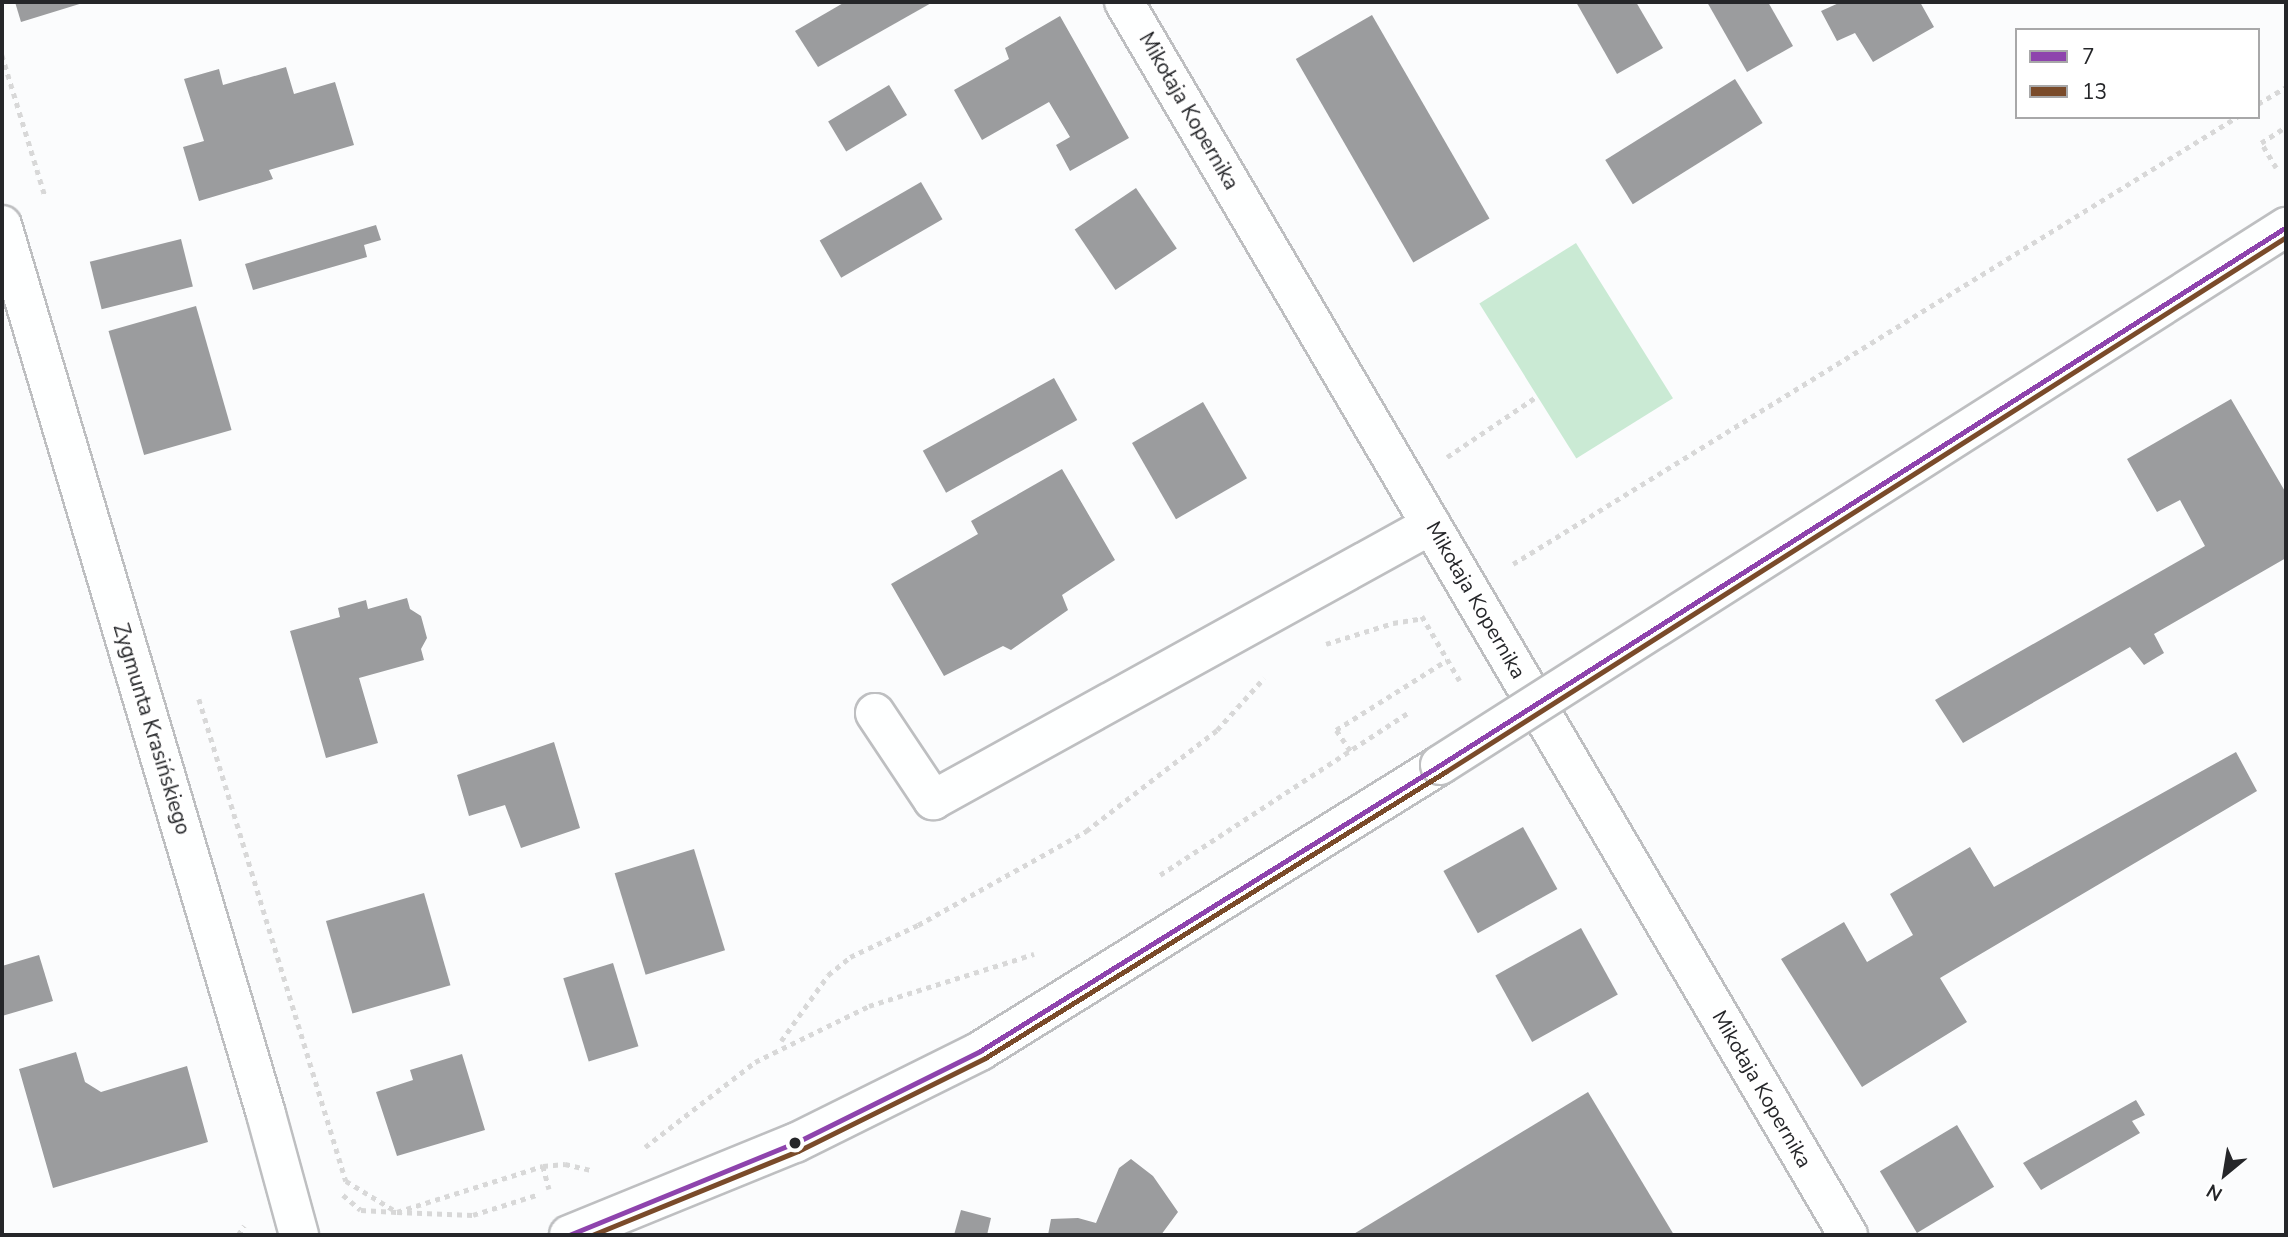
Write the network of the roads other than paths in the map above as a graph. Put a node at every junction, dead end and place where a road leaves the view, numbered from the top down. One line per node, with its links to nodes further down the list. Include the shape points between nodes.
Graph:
1 (1124, 2): 4 (street, Mikołaja Kopernika)
2 (2, 225): 7 (street, Zygmunta Krasińskiego)
3 (2286, 228): 6 (street, bridge, via 980,1051 795,1143)
4 (1431, 525): 5 (street, via 933,800); 8 (street, Mikołaja Kopernika)
5 (875, 713)
6 (576, 1233)
7 (299, 1235)
8 (1848, 1235)

